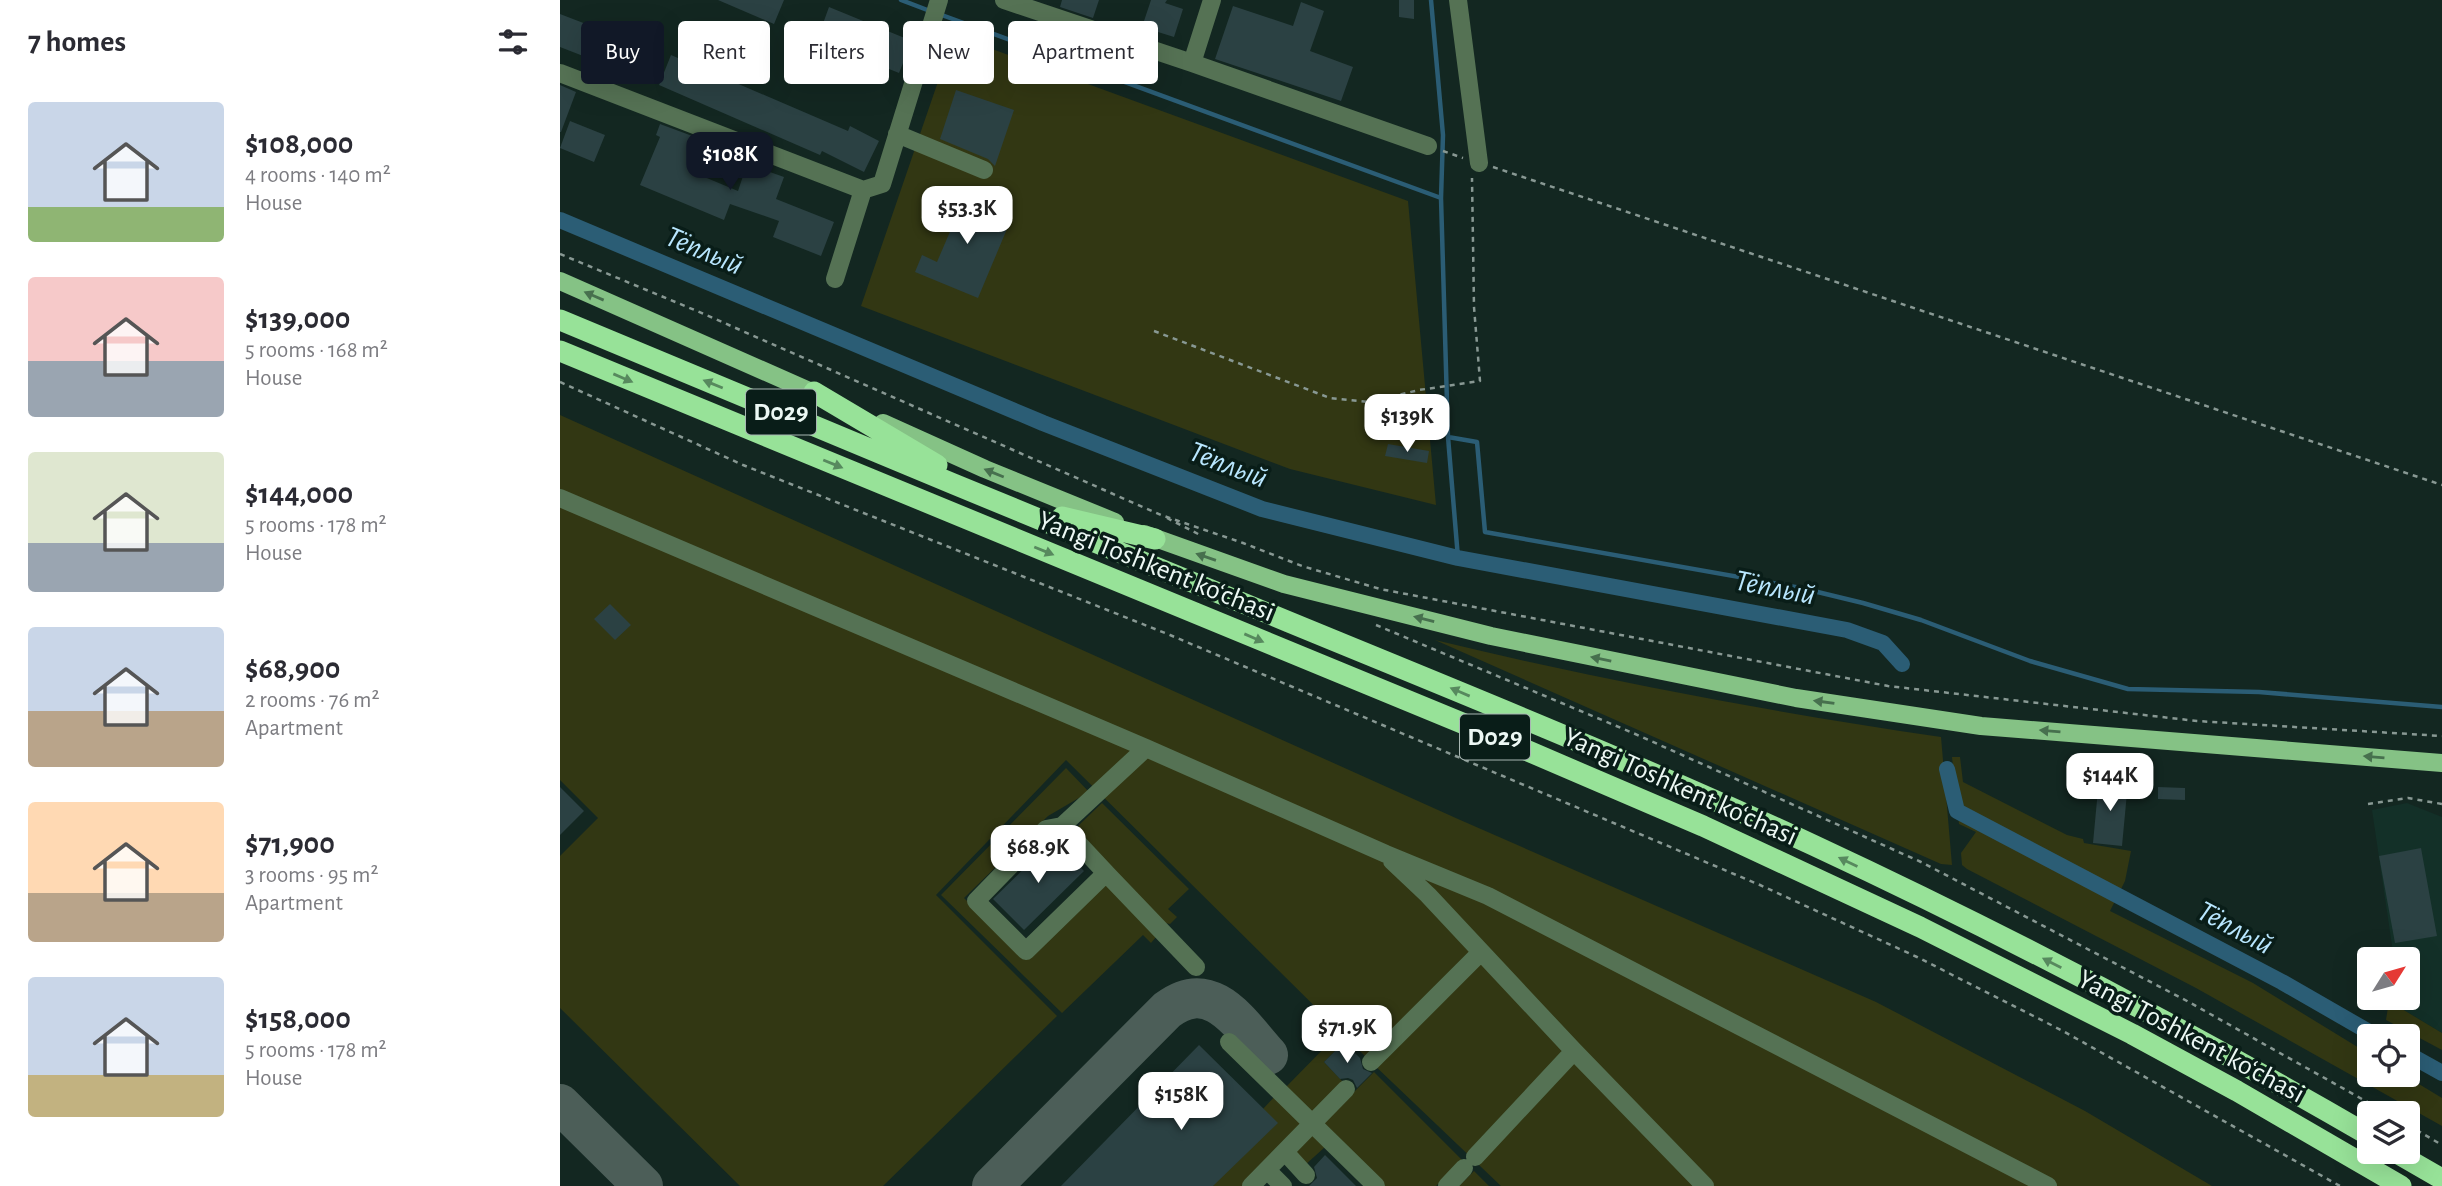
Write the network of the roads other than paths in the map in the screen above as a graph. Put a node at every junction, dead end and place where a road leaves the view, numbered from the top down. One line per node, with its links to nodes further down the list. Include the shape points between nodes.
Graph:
1 (939, 0): 8 (street)
2 (1004, 0): 5 (street)
3 (1212, 0): 6 (street)
4 (1458, 0): 10 (street)
5 (1050, 7): 6 (street)
6 (1192, 63): 9 (street)
7 (560, 73): 12 (street)
8 (897, 134): 11 (street); 12 (street, via 881,184)
9 (1428, 146)
10 (1476, 162)
11 (984, 170)
12 (863, 190): 13 (street)
13 (835, 279)
14 (560, 281): 17 (main road, one-way to 14)
15 (560, 320): 19 (highway, Yangi Toshkent ko‘chasi / D029, one-way to 15)
16 (560, 351): 45 (highway, Yangi Toshkent ko‘chasi / D029, one-way to 45, via 1715,831 2132,1034)
17 (814, 392): 19 (highway); 20 (main road, one-way to 17)
18 (560, 498): 21 (street)
19 (1003, 504): 20 (highway); 33 (highway, Yangi Toshkent ko‘chasi / D029, one-way to 19, via 2132,1004 1815,846 1598,750)
20 (1155, 539): 22 (main road, one-way to 20, via 1981,726 1796,698 1491,636 1284,584)
21 (1146, 748): 23 (street); 24 (street)
22 (2442, 763)
23 (1062, 826): 25 (street); 25 (street, via 1046,829 976,901 1026,951)
24 (1386, 854): 26 (street); 44 (street, via 1488,896)
25 (1107, 873): 27 (street)
26 (1481, 952): 29 (street); 30 (street)
27 (1196, 967)
28 (1229, 1042): 32 (street)
29 (1574, 1051): 42 (street); 43 (street)
30 (1371, 1062)
31 (1346, 1089): 32 (street)
32 (1312, 1124): 34 (street); 41 (street)
33 (2357, 1129)
34 (1285, 1152): 36 (street); 37 (street)
35 (2416, 1164): 38 (highway)
36 (1267, 1170): 39 (street); 40 (street)
37 (1306, 1175)
38 (2442, 1179)
39 (1251, 1186)
40 (1283, 1186)
41 (1376, 1186)
42 (1447, 1186)
43 (1705, 1186)
44 (2048, 1186)
45 (2401, 1186)

